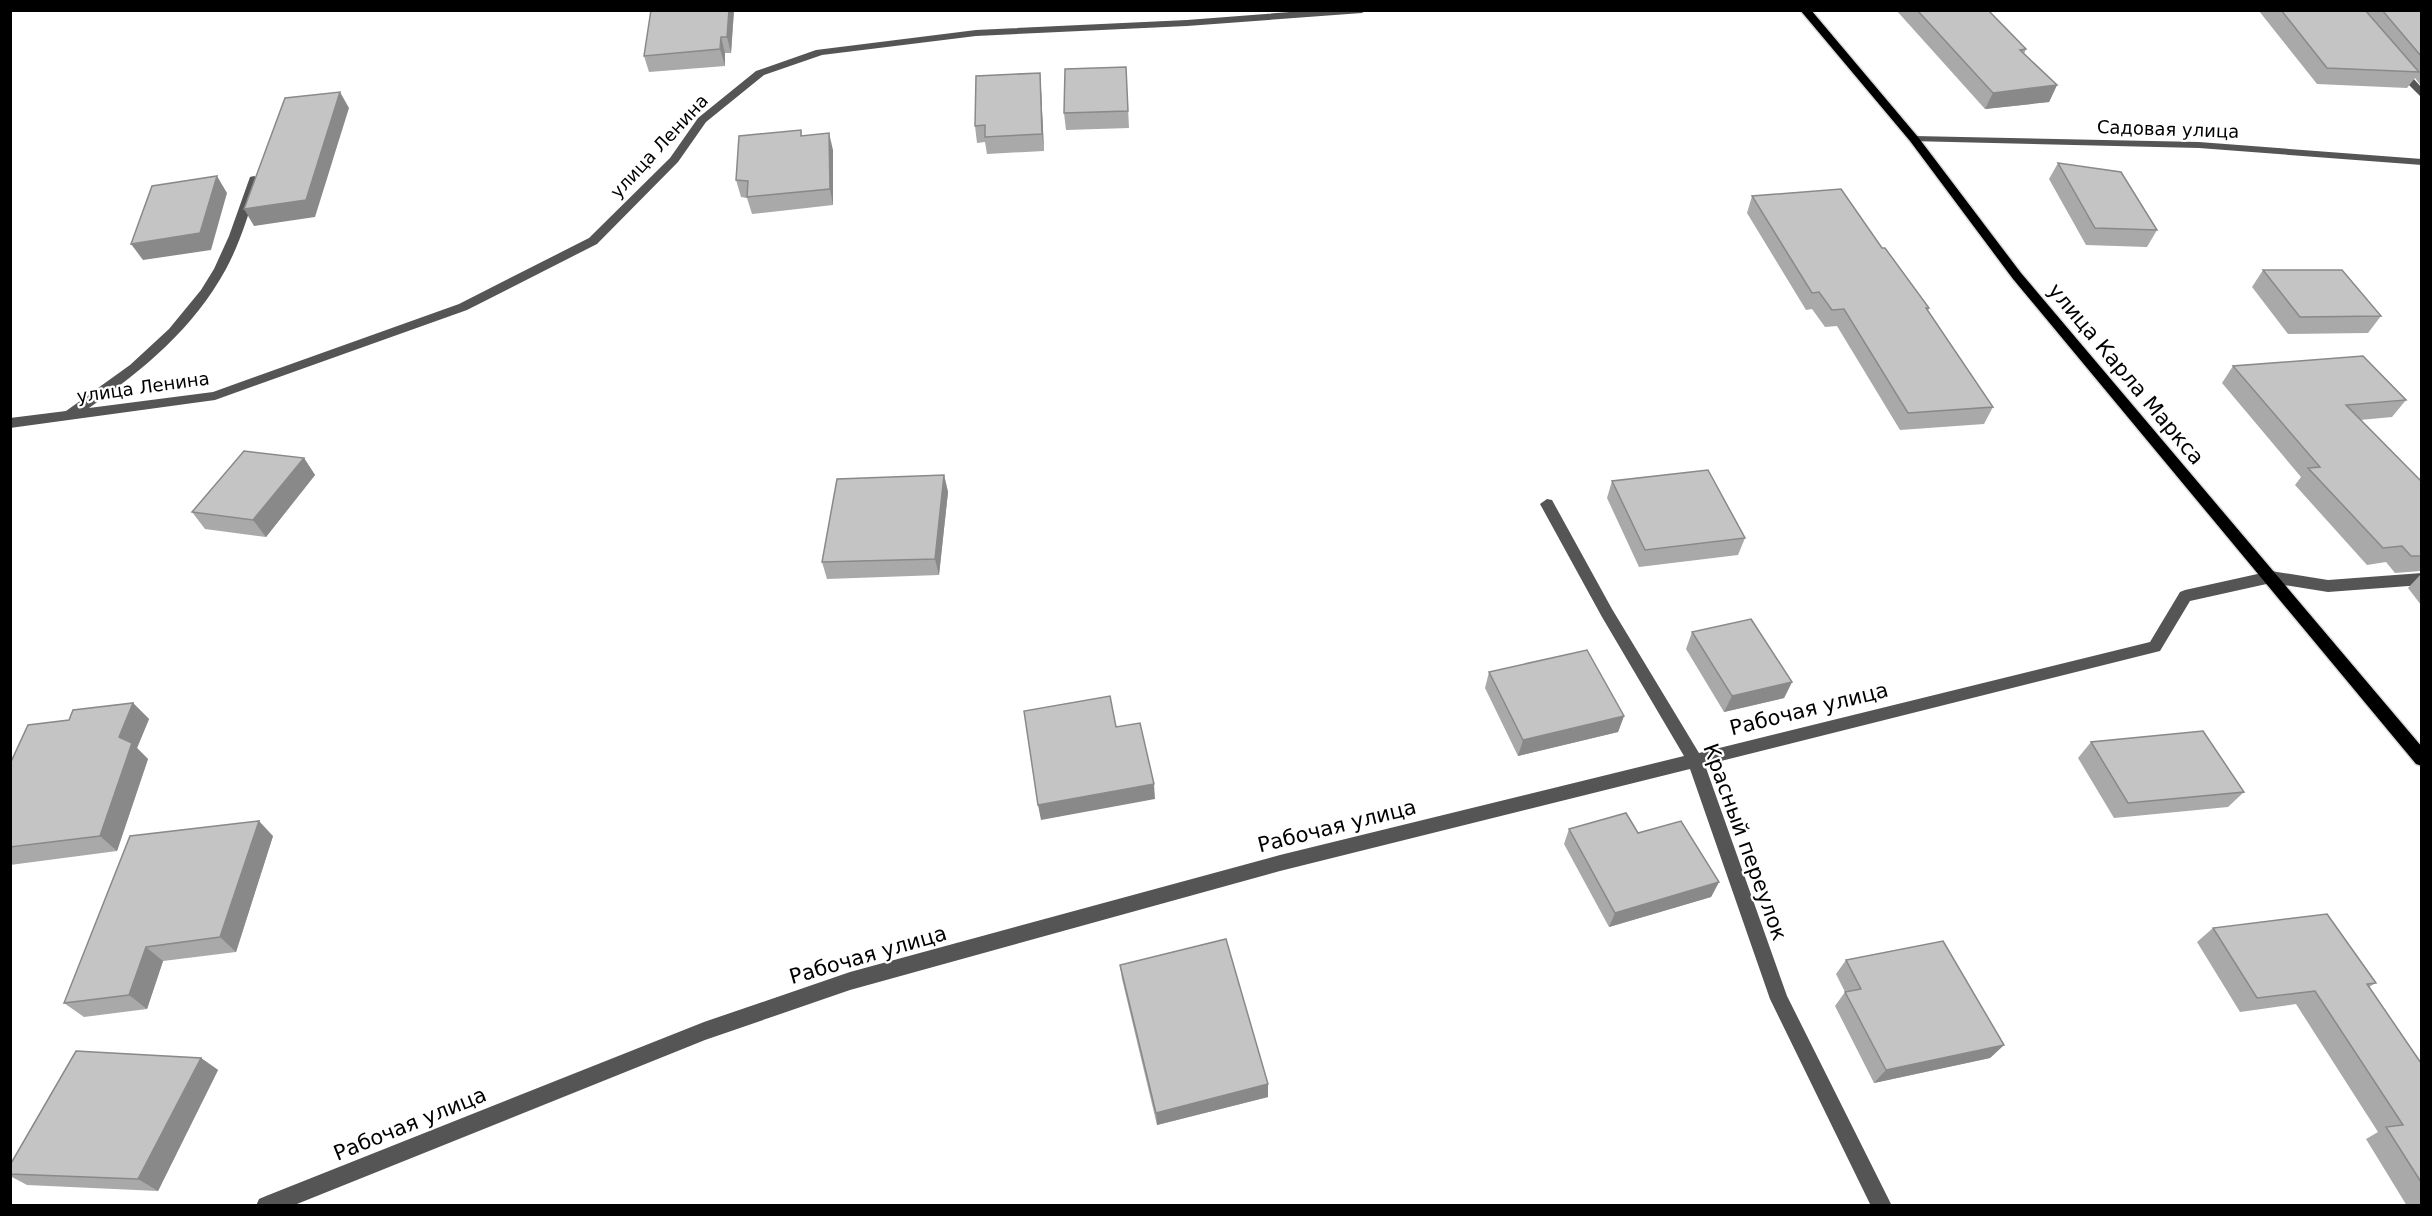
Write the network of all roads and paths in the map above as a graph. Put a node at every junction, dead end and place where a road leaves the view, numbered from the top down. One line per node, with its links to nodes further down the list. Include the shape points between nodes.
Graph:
1 (1362, 10): 8 (street, улица Ленина, via 976,33 820,52 760,73 702,120 674,160 593,241 463,307 215,396)
2 (1805, 10): 5 (main road, улица Карла Маркса)
3 (2393, 62): 4 (street)
4 (2421, 95)
5 (1914, 139): 6 (street, Садовая улица, via 2199,144); 11 (main road, улица Карла Маркса, via 2018,276)
6 (2421, 162)
7 (254, 179): 8 (street, via 220,270 186,320 123,378)
8 (68, 416): 9 (street, улица Ленина)
9 (10, 423)
10 (1547, 504): 14 (street, Красный переулок)
11 (2271, 577): 12 (street, Рабочая улица, via 2328,586); 13 (main road, улица Карла Маркса); 14 (street, Рабочая улица, via 2185,596 2155,647)
12 (2421, 579)
13 (2421, 759)
14 (1695, 760): 15 (street, Рабочая улица, via 1280,863 850,981 704,1030); 16 (street, Красный переулок, via 1779,999)
15 (266, 1206)
16 (1882, 1206)

